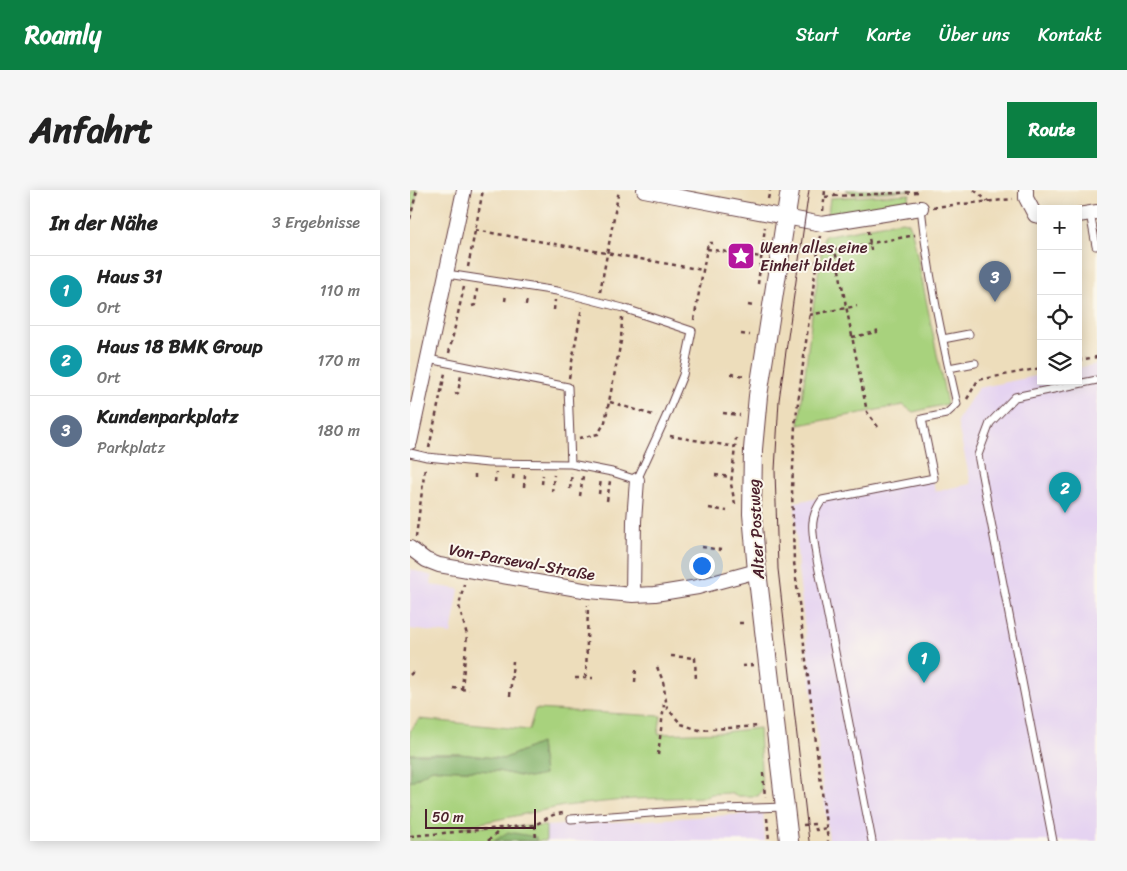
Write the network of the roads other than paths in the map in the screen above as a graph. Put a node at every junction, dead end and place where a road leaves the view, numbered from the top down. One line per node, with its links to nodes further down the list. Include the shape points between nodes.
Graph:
1 (464, 190): 10 (street)
2 (644, 190): 8 (street)
3 (790, 190): 8 (street, Alter Postweg)
4 (1026, 194): 7 (street)
5 (920, 208): 8 (street, via 822,224); 12 (lane)
6 (1088, 213): 9 (lane)
7 (1037, 215)
8 (786, 217): 22 (street, Alter Postweg, via 758,396 753,450 752,514)
9 (1096, 246)
10 (447, 274): 13 (street); 20 (lane, via 519,284 584,298 692,331 683,375)
11 (969, 334): 12 (lane)
12 (943, 339): 15 (lane)
13 (428, 359): 17 (street); 19 (lane, via 568,387)
14 (975, 363): 15 (lane)
15 (949, 368): 27 (lane, via 956,404 946,414 920,419 934,478 822,500 814,512 812,526 816,555)
16 (1097, 380): 28 (lane, via 1015,397 990,423 978,455)
17 (410, 442)
18 (410, 453): 19 (lane, via 488,463)
19 (571, 464): 20 (lane)
20 (637, 480): 23 (street)
21 (410, 548): 23 (street, Von-Parseval-Straße, via 439,565 588,591)
22 (757, 571): 23 (street, Von-Parseval-Straße, via 698,587); 24 (street, Alter Postweg)
23 (633, 595)
24 (785, 807): 25 (lane); 26 (street, Alter Postweg)
25 (571, 819)
26 (789, 841)
27 (872, 841)
28 (1053, 841)

